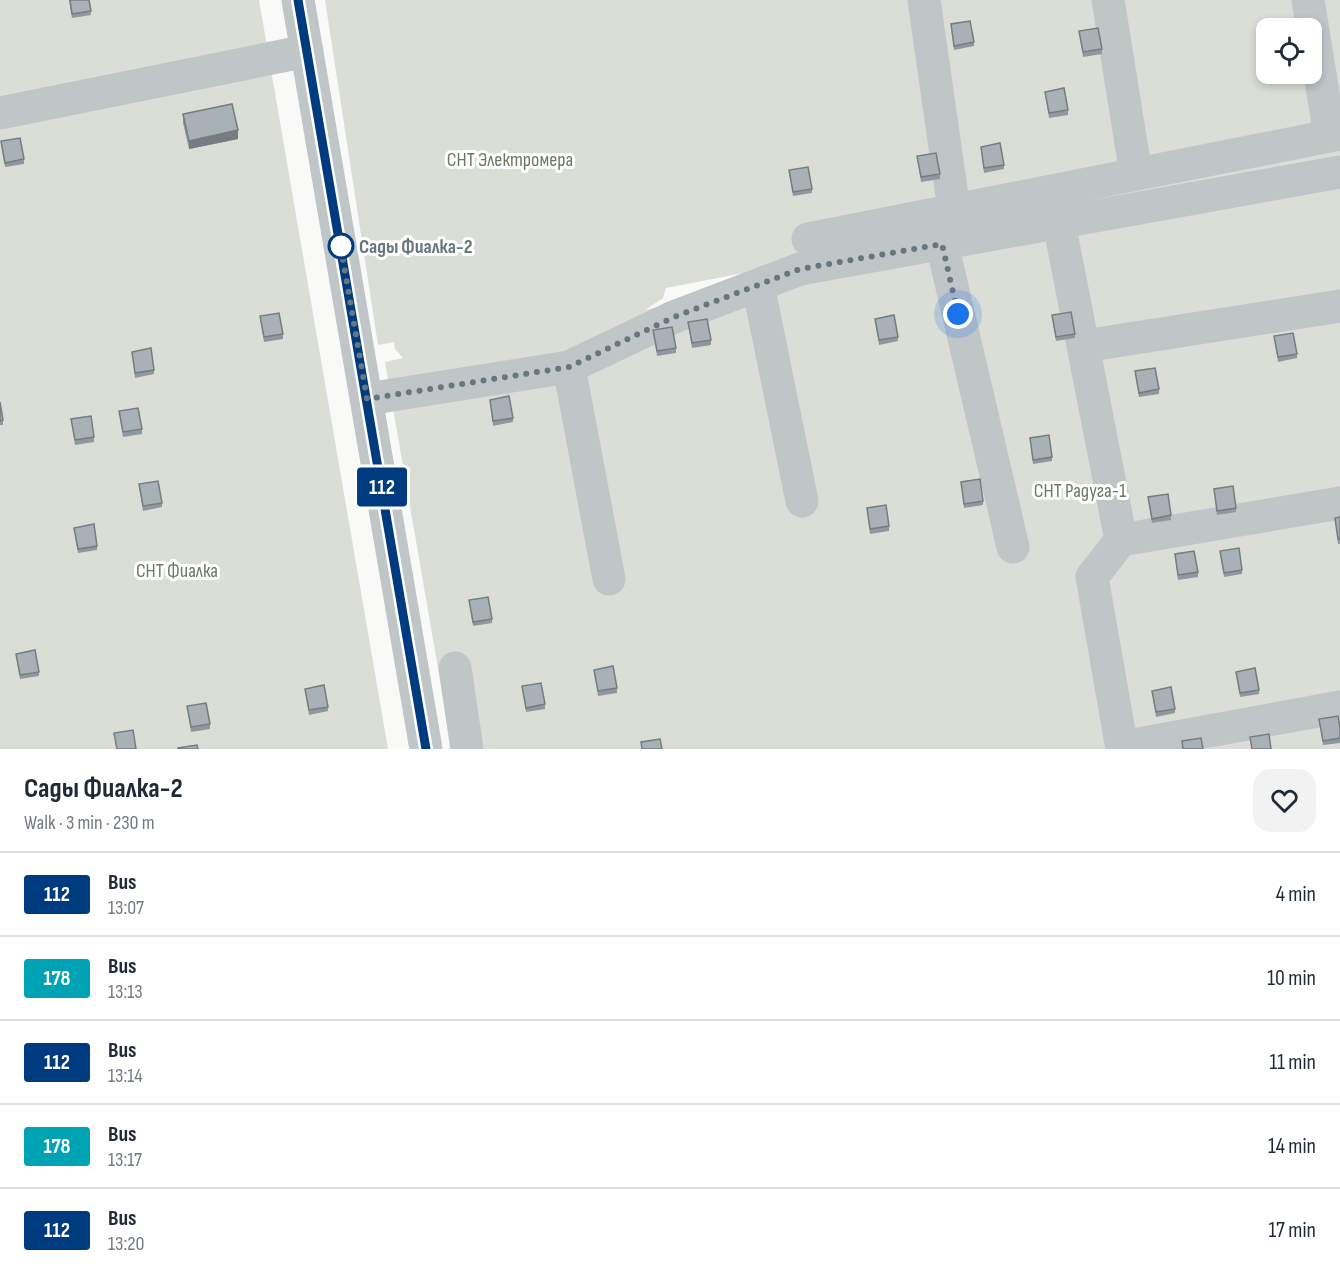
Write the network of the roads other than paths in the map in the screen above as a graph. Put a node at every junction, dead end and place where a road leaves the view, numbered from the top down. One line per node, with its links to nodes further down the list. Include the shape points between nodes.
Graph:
1 (298, 0): 5 (street)
2 (924, 0): 10 (street)
3 (1108, 0): 9 (street)
4 (1308, 0): 7 (street)
5 (307, 51): 6 (street); 18 (street)
6 (0, 113)
7 (1335, 135): 9 (street)
8 (1340, 172): 11 (street)
9 (1136, 174): 10 (street)
10 (954, 210): 12 (street)
11 (1059, 223): 13 (street); 16 (street)
12 (808, 239)
13 (942, 244): 14 (street, via 800,269); 22 (street)
14 (758, 285): 17 (street, via 674,317); 19 (street)
15 (1340, 306): 16 (street)
16 (1084, 346): 21 (street)
17 (569, 367): 18 (street); 23 (street)
18 (367, 399): 27 (street)
19 (802, 501)
20 (1340, 504): 21 (street)
21 (1121, 540): 26 (street, via 1092,577)
22 (1012, 547)
23 (609, 579)
24 (455, 668): 28 (street)
25 (1340, 707): 26 (street)
26 (1122, 748)
27 (426, 749)
28 (467, 749)

